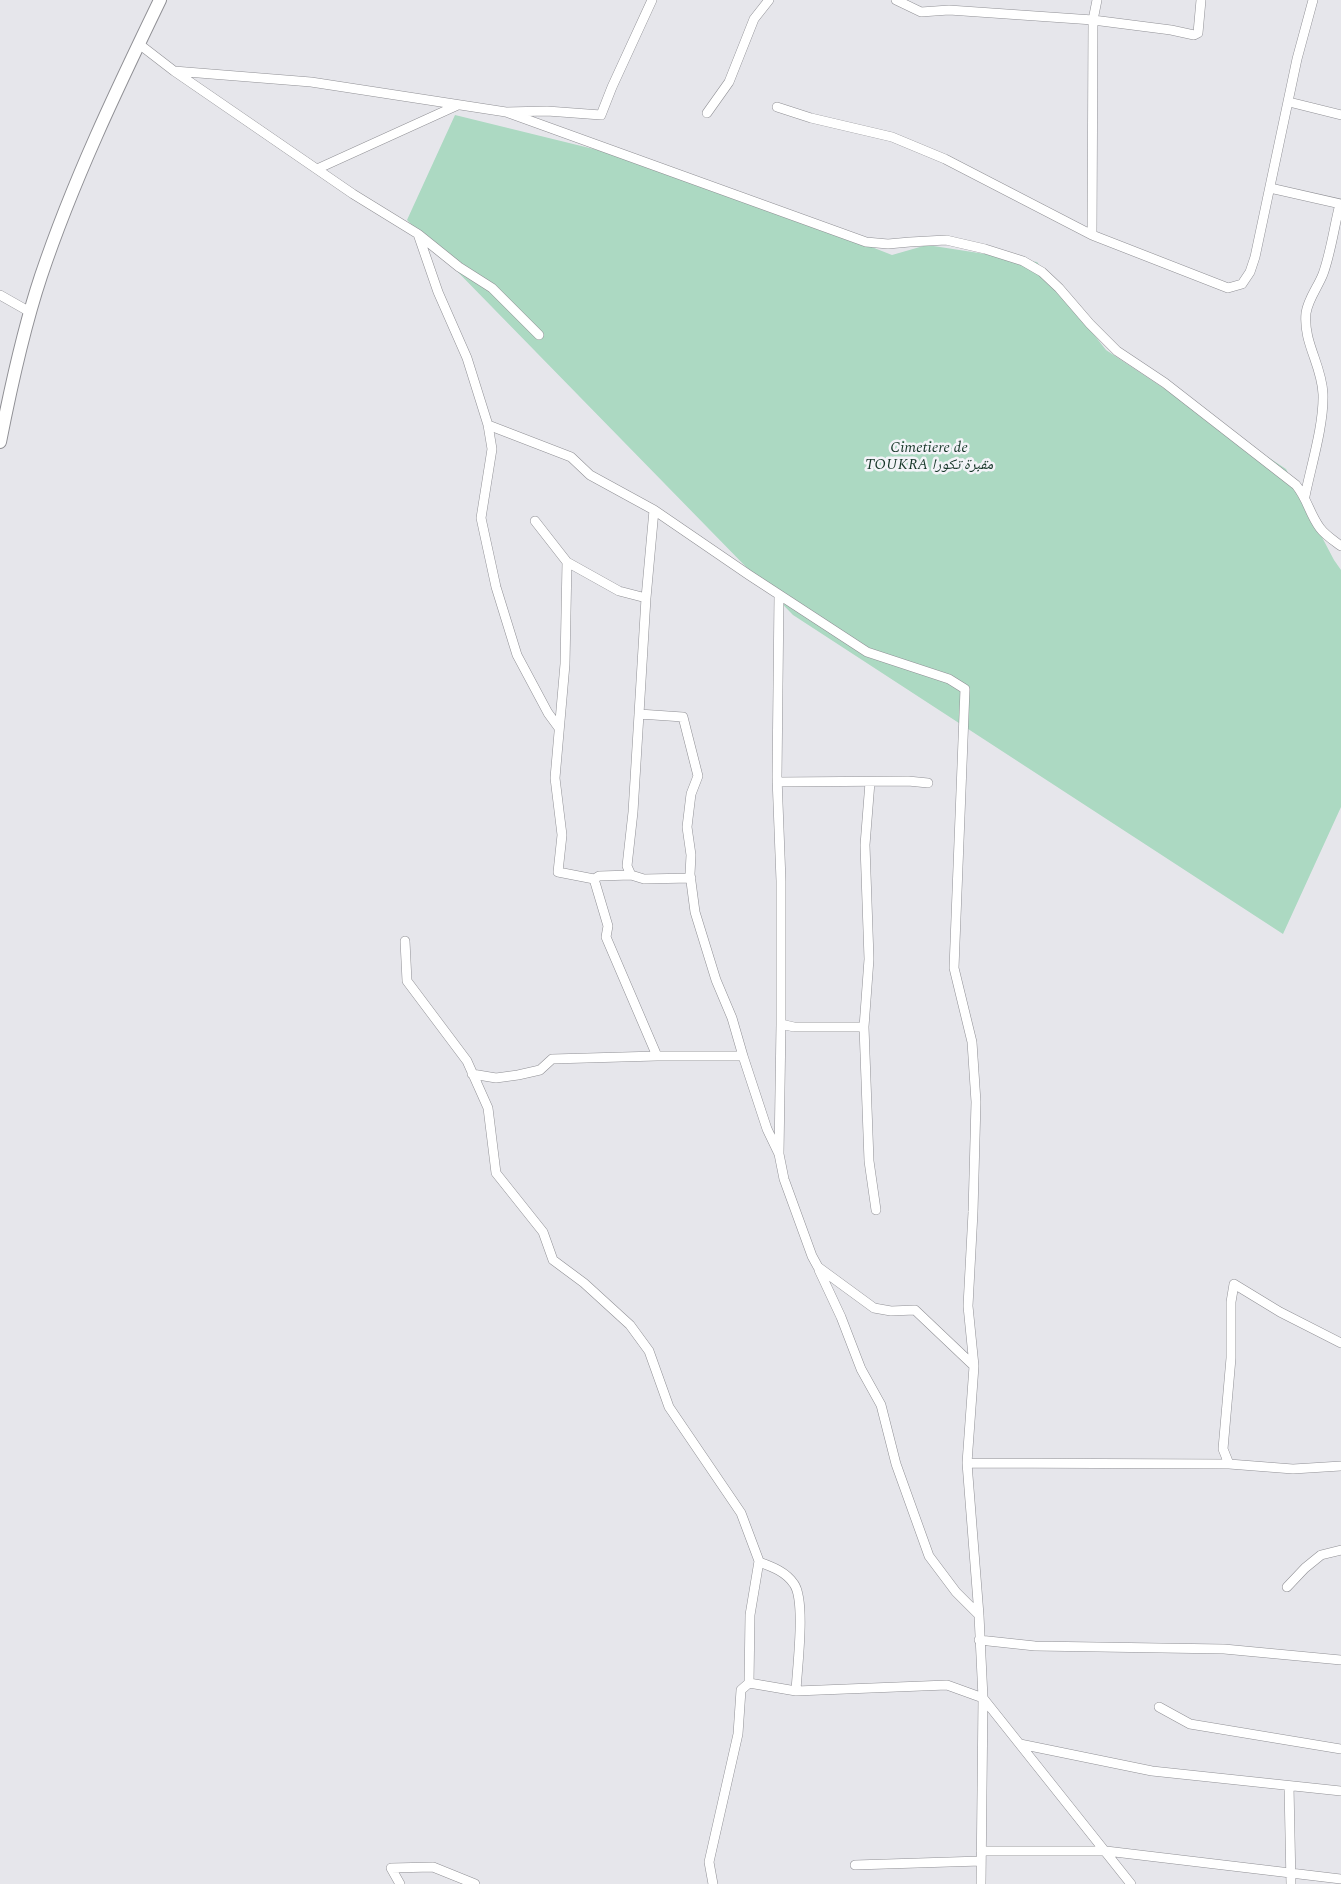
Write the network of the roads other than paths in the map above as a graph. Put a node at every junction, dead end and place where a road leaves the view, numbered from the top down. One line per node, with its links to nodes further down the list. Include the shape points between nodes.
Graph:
1 (160, 0): 9 (highway)
2 (652, 0): 14 (street, via 601,115)
3 (769, 0): 15 (street, via 754,19 729,82)
4 (896, 0): 8 (street, via 921,12 949,10)
5 (1097, 0): 8 (street)
6 (1201, 0): 8 (street, via 1197,35)
7 (1313, 0): 11 (street, via 1296,59)
8 (1093, 20): 21 (street)
9 (139, 44): 10 (street); 23 (highway, via 90,148)
10 (174, 71): 12 (street, via 310,82); 17 (street)
11 (1289, 102): 16 (street); 18 (street)
12 (458, 105): 14 (street); 17 (street)
13 (777, 107): 21 (street, via 892,137 945,158)
14 (506, 112): 27 (street, via 866,242 888,244 946,240 1023,262 1042,272 1059,288 1116,351 1165,383 1285,476)
15 (707, 113)
16 (1341, 115)
17 (317, 169): 20 (street)
18 (1270, 188): 19 (street); 21 (street, via 1250,272 1242,284 1228,288)
19 (1340, 204): 27 (street, via 1323,274 1306,312 1306,333 1321,376 1323,396)
20 (418, 234): 24 (street, via 492,288); 25 (street, via 438,292 467,358)
21 (1092, 235)
22 (0, 295): 23 (street)
23 (30, 312): 26 (highway)
24 (539, 335)
25 (488, 425): 28 (street, via 571,458 590,475); 35 (street, via 492,449 482,518 496,588 517,655)
26 (0, 442)
27 (1305, 496): 30 (street, via 1319,527)
28 (654, 510): 32 (street); 33 (street)
29 (535, 521): 31 (street)
30 (1341, 546)
31 (567, 562): 33 (street, via 619,590); 35 (street, via 565,664)
32 (779, 595): 36 (street); 52 (street, via 867,652 949,679 965,689 954,968 972,1042 976,1102 968,1306)
33 (646, 598): 34 (street)
34 (639, 714): 39 (street, via 627,866); 40 (street, via 683,717 698,776 691,794 687,827)
35 (559, 728): 41 (street, via 555,778 562,835 558,872)
36 (777, 782): 37 (street); 43 (street)
37 (870, 782): 38 (street); 44 (street, via 865,845 869,959)
38 (928, 783)
39 (631, 875): 40 (street, via 644,879); 41 (street)
40 (691, 878): 46 (street, via 695,912)
41 (594, 879): 45 (street, via 608,926 606,937)
42 (405, 941): 47 (street, via 407,981 467,1061)
43 (781, 1024): 44 (street, via 794,1027); 48 (street)
44 (864, 1027): 49 (street, via 868,1161)
45 (657, 1056): 46 (street); 47 (street, via 552,1059 540,1070 518,1075 496,1078)
46 (743, 1056): 48 (street, via 767,1129)
47 (472, 1074): 62 (street, via 488,1108 496,1173 543,1232 553,1260 630,1325 649,1351 669,1407 741,1513 759,1561 750,1615)
48 (779, 1154): 50 (street, via 784,1179)
49 (876, 1210)
50 (818, 1268): 52 (street, via 874,1308 915,1310); 59 (street, via 861,1369 881,1406 896,1464 928,1556)
51 (1341, 1342): 54 (street, via 1280,1312 1234,1284 1223,1450)
52 (974, 1366): 53 (street)
53 (967, 1463): 54 (street); 59 (street)
54 (1229, 1464): 55 (street, via 1292,1469)
55 (1341, 1466)
56 (1341, 1550): 58 (street, via 1321,1556)
57 (759, 1562): 63 (street, via 779,1569 795,1585 801,1612)
58 (1287, 1587)
59 (979, 1615): 60 (street)
60 (979, 1640): 61 (street, via 1035,1646 1224,1649); 64 (street)
61 (1341, 1660)
62 (749, 1683): 63 (street); 77 (street, via 741,1690 738,1734 709,1862)
63 (796, 1691): 64 (street, via 947,1685)
64 (983, 1698): 66 (street); 71 (street)
65 (1159, 1707): 67 (street, via 1190,1724)
66 (1020, 1744): 68 (street, via 1152,1771); 70 (street)
67 (1341, 1749)
68 (1289, 1786): 69 (street); 73 (street)
69 (1341, 1791)
70 (1106, 1851): 71 (street); 73 (street); 79 (street)
71 (981, 1856): 72 (street); 78 (street)
72 (855, 1866)
73 (1291, 1873): 74 (street); 80 (street)
74 (1341, 1879)
75 (400, 1884): 76 (street, via 392,1868 434,1867)
76 (475, 1884)
77 (713, 1884)
78 (981, 1884)
79 (1131, 1884)
80 (1291, 1884)

